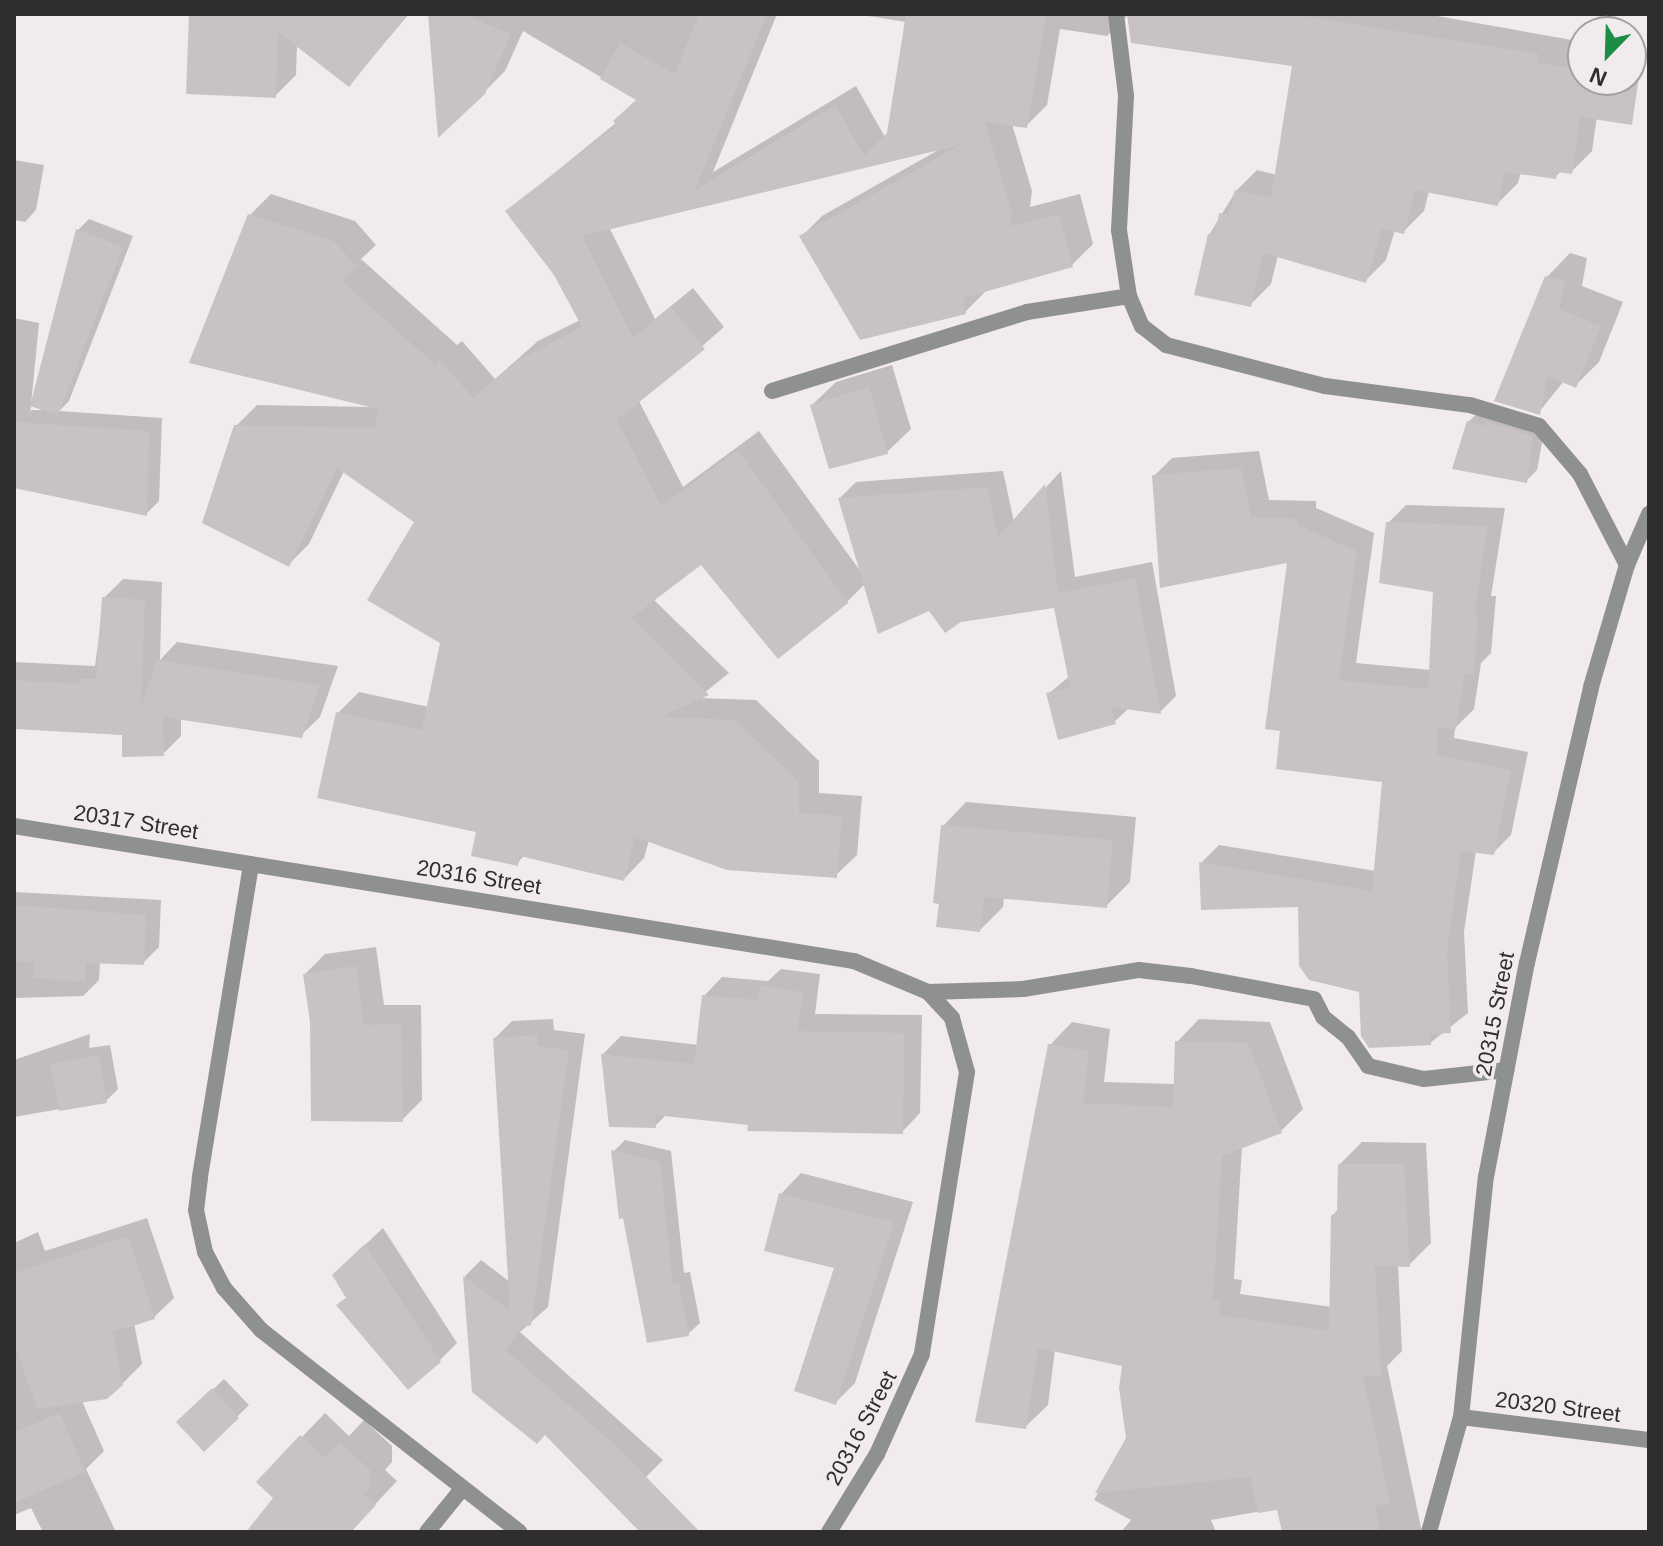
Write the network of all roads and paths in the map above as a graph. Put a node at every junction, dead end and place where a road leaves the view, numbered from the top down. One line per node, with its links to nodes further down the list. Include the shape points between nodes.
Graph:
1 (1116, 14): 2 (street, via 1126,96 1119,230)
2 (1129, 296): 3 (street, via 1027,312); 5 (street, via 1142,326 1166,345 1325,386 1470,405 1539,426 1580,474)
3 (772, 391)
4 (1649, 514): 5 (street, 20315 Street)
5 (1627, 565): 9 (street, 20315 Street, via 1558,825)
6 (14, 826): 7 (street, 20317 Street)
7 (251, 865): 8 (street, 20316 Street, via 854,961); 12 (street, via 196,1210 205,1252 224,1288 261,1330)
8 (928, 992): 9 (street, via 1023,989 1139,970 1191,976 1314,999 1323,1017 1348,1037 1368,1066 1424,1079); 15 (street, 20316 Street, via 952,1018 967,1072 922,1354 889,1432)
9 (1507, 1070): 10 (street, 20315 Street, via 1486,1177)
10 (1461, 1417): 11 (street, 20320 Street); 16 (street, 20315 Street)
11 (1649, 1440)
12 (462, 1489): 13 (street); 14 (street)
13 (427, 1532)
14 (520, 1532)
15 (829, 1532)
16 (1429, 1532)

